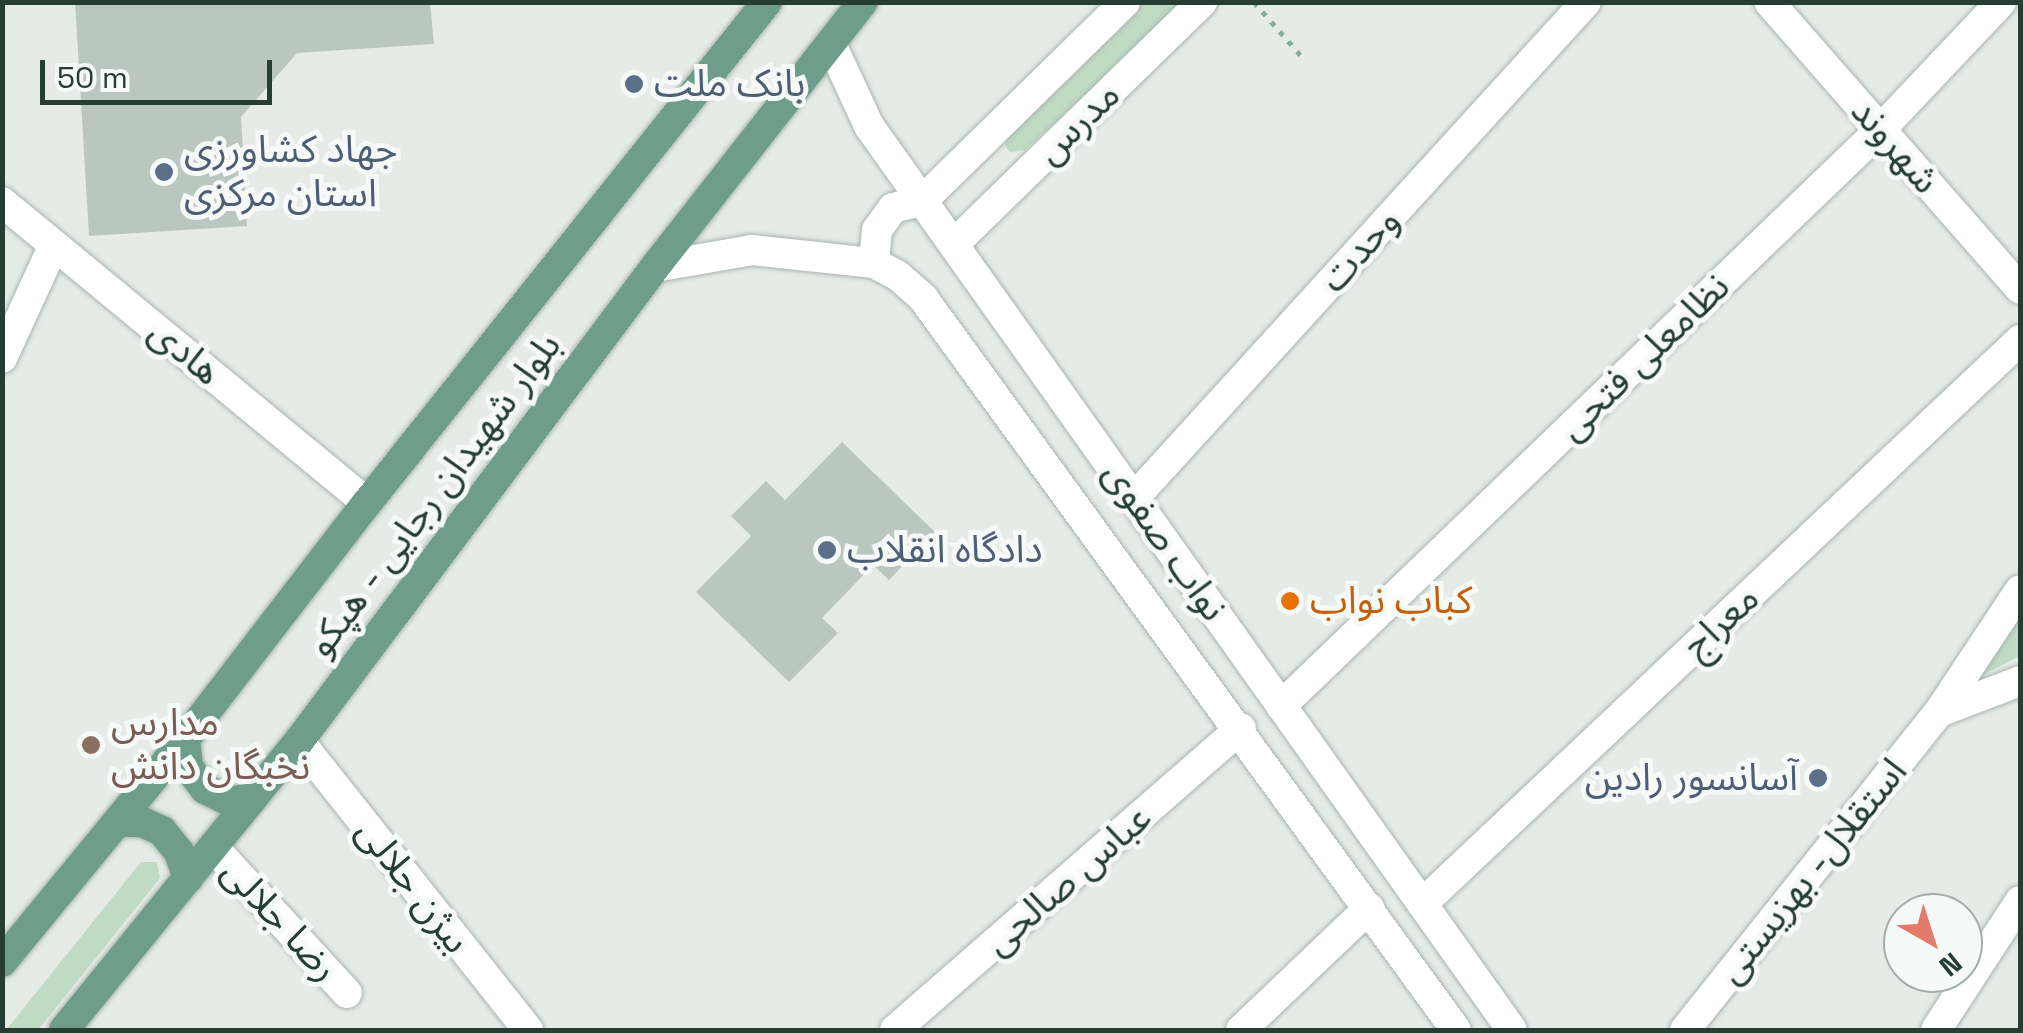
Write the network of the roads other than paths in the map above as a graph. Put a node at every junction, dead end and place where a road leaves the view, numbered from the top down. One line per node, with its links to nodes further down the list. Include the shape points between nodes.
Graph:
1 (768, 2): 20 (main road, بلوار شهیدان رجایی - هپکو)
2 (863, 2): 8 (main road, بلوار شهیدان رجایی - هپکو)
3 (1125, 2): 10 (street, مدرس)
4 (1202, 2): 12 (street, مدرس)
5 (1586, 2): 19 (street, وحدت)
6 (1769, 2): 9 (street, شهروند)
7 (2001, 2): 9 (street, نظامعلی فتحی)
8 (831, 44): 10 (street, نواب صفوی, via 869,126); 15 (main road, بلوار شهیدان رجایی - هپکو)
9 (1881, 130): 16 (street, شهروند); 23 (street, نظامعلی فتحی)
10 (922, 201): 12 (street, نواب صفوی); 14 (street, مدرس, via 893,208 881,222)
11 (2, 202): 13 (street, هادی)
12 (954, 244): 19 (street, نواب صفوی)
13 (54, 245): 18 (street); 20 (street, هادی)
14 (874, 263): 15 (street, نواب صفوی, via 752,250); 25 (street, نواب صفوی, via 923,298)
15 (655, 268): 27 (main road, بلوار شهیدان رجایی - هپکو)
16 (2020, 290)
17 (2020, 340): 33 (street, معراج)
18 (2, 358)
19 (1134, 498): 23 (street, نواب صفوی)
20 (367, 502): 26 (main road, بلوار شهیدان رجایی - هپکو)
21 (2020, 590): 24 (street, استقلال- بهزیستی)
22 (2020, 681): 24 (street)
23 (1281, 706): 33 (street, نواب صفوی)
24 (1939, 712): 43 (street, استقلال- بهزیستی)
25 (1240, 728): 34 (street, نواب صفوی); 39 (street, عباس صالحی)
26 (185, 739): 28 (main road, via 188,768 205,788 230,801); 29 (main road, بلوار شهیدان رجایی - هپکو)
27 (299, 742): 28 (main road, بلوار شهیدان رجایی - هپکو); 38 (street, بیژن جلالی)
28 (252, 798): 30 (main road, بلوار شهیدان رجایی - هپکو)
29 (117, 822): 31 (main road, via 162,831); 35 (main road, بلوار شهیدان رجایی - هپکو)
30 (213, 848): 31 (main road, بلوار شهیدان رجایی - هپکو); 36 (street, رضا جلالی)
31 (188, 878): 37 (main road, بلوار شهیدان رجایی - هپکو)
32 (2020, 901): 44 (street)
33 (1422, 904): 42 (street, نواب صفوی)
34 (1370, 908): 40 (street); 41 (street, نواب صفوی)
35 (2, 962)
36 (347, 993)
37 (67, 1029)
38 (528, 1030)
39 (895, 1030)
40 (1241, 1030)
41 (1456, 1030)
42 (1512, 1030)
43 (1685, 1030)
44 (1936, 1030)

